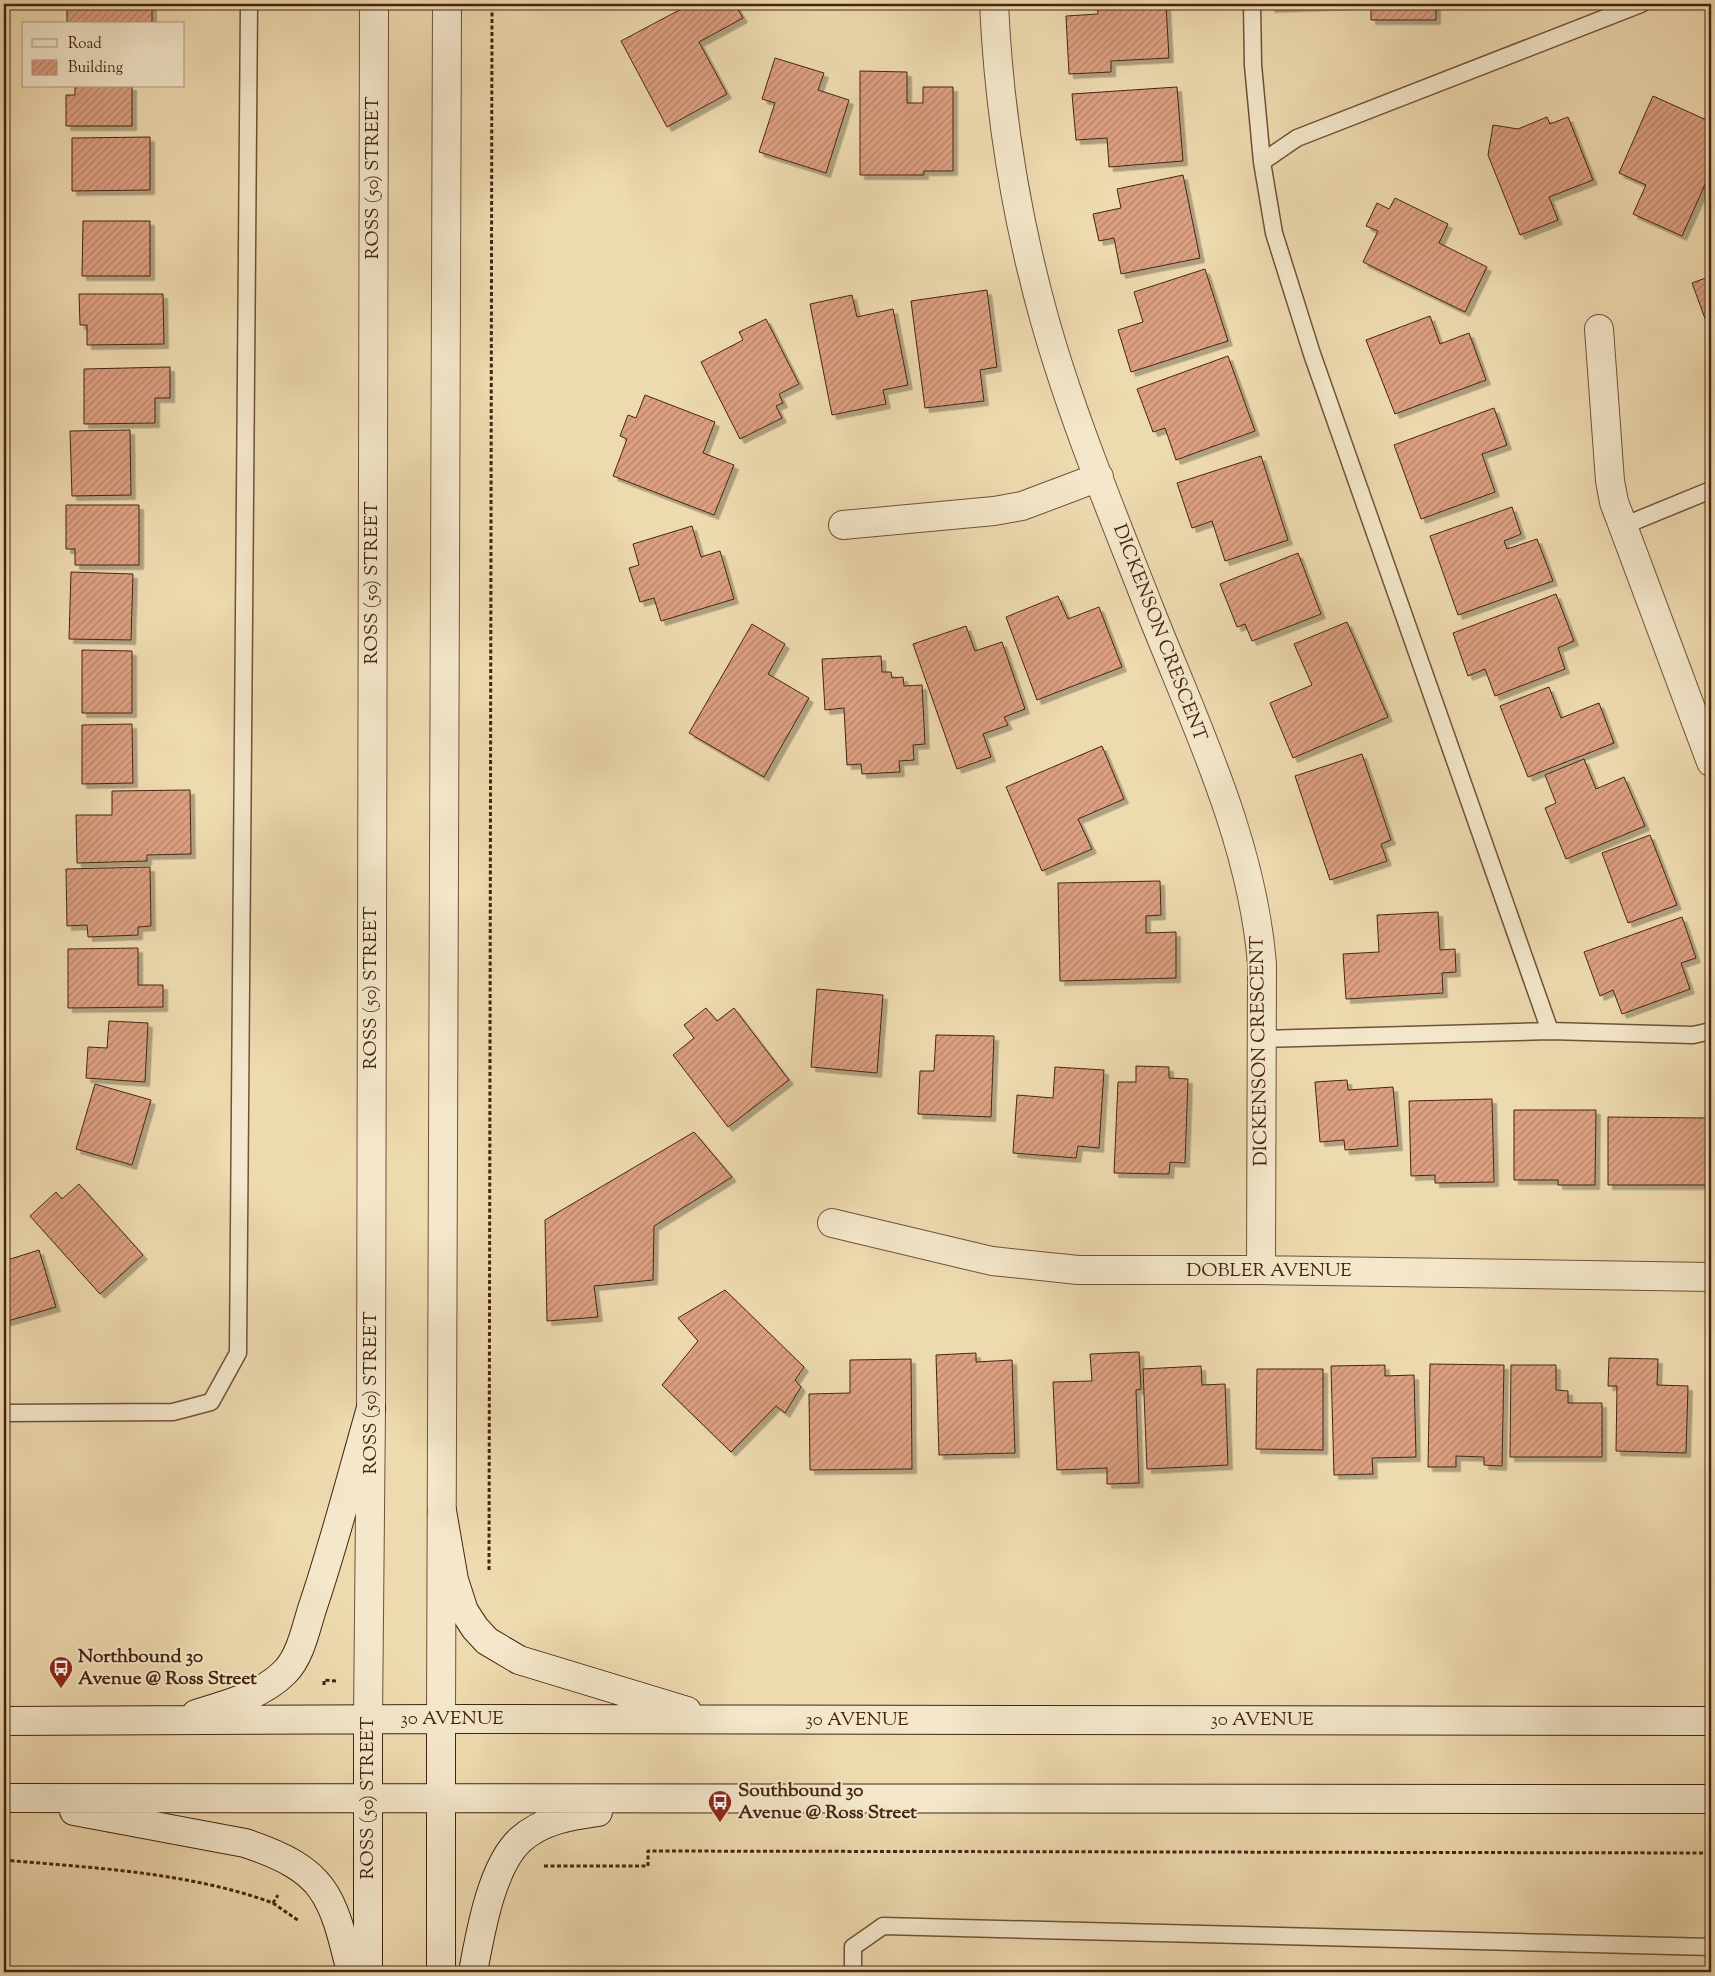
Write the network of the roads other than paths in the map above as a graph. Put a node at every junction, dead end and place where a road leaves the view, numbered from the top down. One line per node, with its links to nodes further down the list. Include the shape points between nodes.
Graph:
1 (249, 4): 21 (lane, via 238,1353 211,1402 173,1412)
2 (374, 4): 20 (street, ROSS (50) STREET)
3 (447, 4): 22 (street)
4 (994, 4): 9 (street, DICKENSON CRESCENT, via 1004,129 1028,257 1064,382)
5 (1252, 4): 7 (lane, via 1253,65)
6 (1641, 4): 7 (lane, via 1297,138)
7 (1262, 162): 14 (lane, via 1274,233 1312,354)
8 (1599, 329): 12 (street, via 1610,482)
9 (1099, 477): 11 (street, via 1022,506); 16 (street, DICKENSON CRESCENT, via 1208,758 1251,887 1262,964)
10 (1711, 490): 12 (lane)
11 (843, 525)
12 (1623, 526): 13 (street)
13 (1709, 752)
14 (1550, 1031): 15 (lane, via 1693,1035); 16 (lane)
15 (1711, 1031)
16 (1263, 1038): 18 (street, DICKENSON CRESCENT)
17 (832, 1223): 18 (street, DOBLER AVENUE, via 992,1261 1033,1267)
18 (1261, 1270): 19 (street, DOBLER AVENUE)
19 (1711, 1277)
20 (372, 1408): 24 (street, ROSS (50) STREET); 28 (street, via 302,1640 286,1671 250,1696)
21 (4, 1413)
22 (442, 1511): 23 (street); 25 (street, via 454,1580 464,1611 487,1641 519,1660)
23 (441, 1719): 24 (street, 30 AVENUE); 25 (street, 30 AVENUE); 31 (street)
24 (368, 1720): 28 (street, 30 AVENUE); 30 (street, ROSS (50) STREET)
25 (717, 1720): 27 (street, 30 AVENUE)
26 (4, 1721): 28 (street, 30 AVENUE)
27 (1711, 1721)
28 (172, 1722)
29 (4, 1798): 30 (street); 35 (street, via 219,1837 268,1851 298,1866 326,1892 336,1913)
30 (368, 1798): 31 (street); 36 (street, ROSS (50) STREET)
31 (440, 1798): 33 (street); 37 (street)
32 (1711, 1799): 33 (street)
33 (694, 1800): 38 (street, via 565,1817 537,1828 520,1840 498,1877 487,1908)
34 (1711, 1947): 39 (lane, via 883,1926 853,1947)
35 (351, 1972)
36 (368, 1972)
37 (441, 1972)
38 (473, 1972)
39 (852, 1972)

